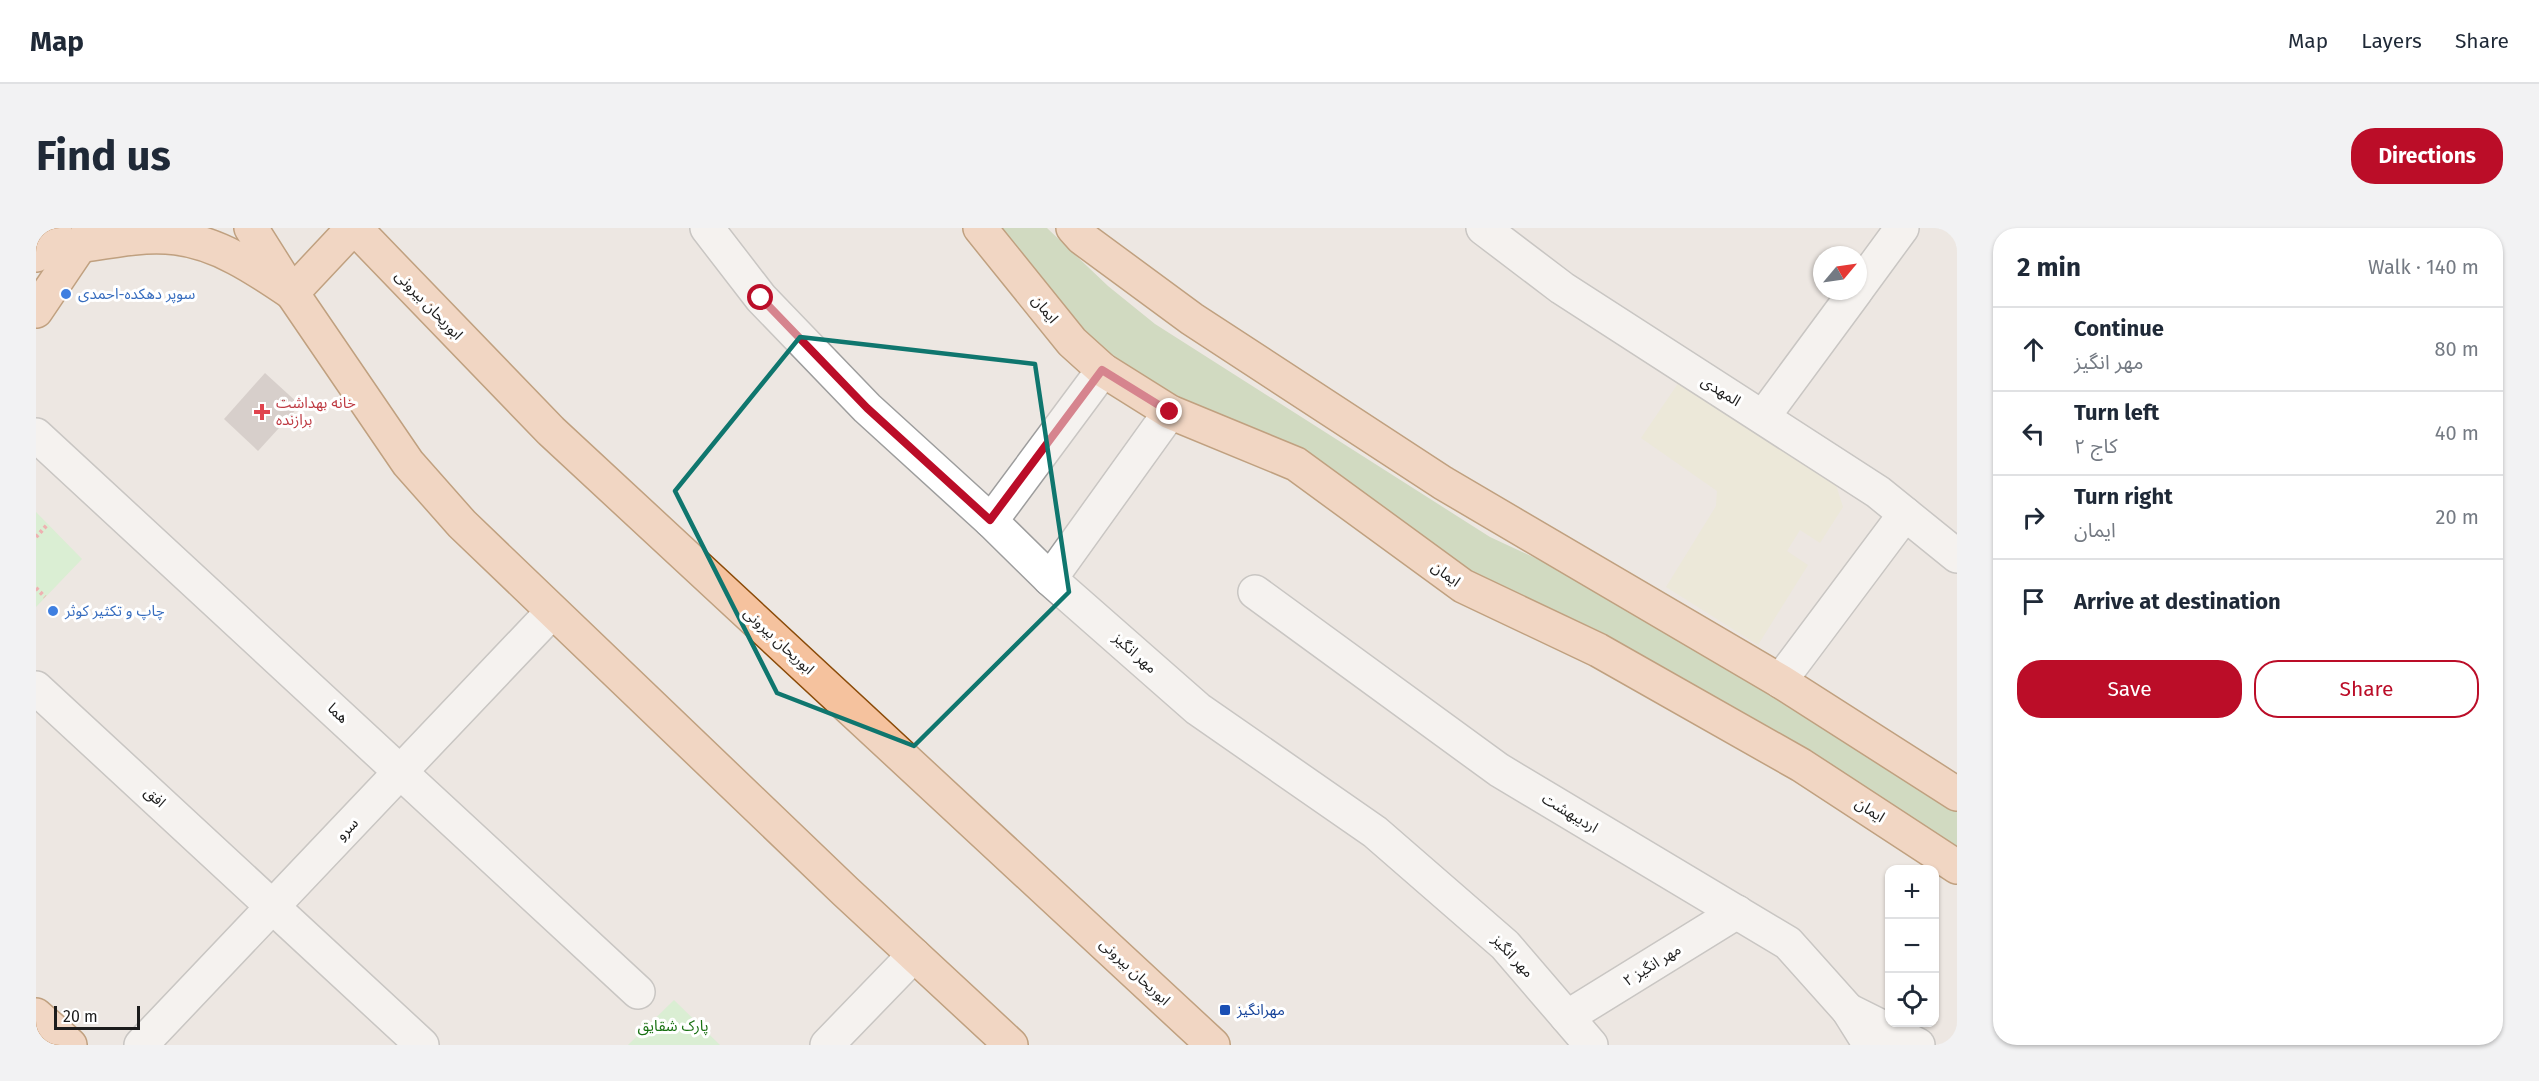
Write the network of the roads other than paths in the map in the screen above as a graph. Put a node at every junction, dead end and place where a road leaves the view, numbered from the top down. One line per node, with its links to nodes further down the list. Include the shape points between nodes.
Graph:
1 (251, 228): 11 (main road)
2 (354, 228): 11 (main road); 41 (main road, ابوریحان بیرونی, via 551,431)
3 (707, 228): 19 (street, مهر انگیز, via 761,298 859,400)
4 (980, 228): 14 (main road, ایمان, via 1072,342)
5 (1073, 228): 24 (main road, via 1192,320 1443,483)
6 (1483, 228): 16 (street, المهدی, via 1563,288)
7 (1902, 228): 10 (street)
8 (76, 234): 9 (main road); 11 (main road, via 177,238 213,248 254,267); 13 (main road)
9 (36, 255)
10 (1867, 275)
11 (292, 293): 23 (main road, via 408,463 462,524)
12 (1849, 300): 16 (street)
13 (36, 311)
14 (1102, 370): 15 (main road, ایمان); 19 (street)
15 (1170, 412): 21 (street); 28 (main road, ایمان, via 1296,464 1463,586 1598,650 1801,765)
16 (1763, 417): 18 (street, المهدی)
17 (36, 435): 26 (street, هما)
18 (1905, 514): 20 (street, المهدی); 24 (street)
19 (990, 520): 21 (street, مهر انگیز)
20 (1957, 556)
21 (1050, 579): 35 (street, مهر انگیز, via 1198,709 1375,832 1506,945)
22 (1255, 592): 30 (street, اردیبهشت, via 1499,770)
23 (552, 612): 26 (street, سرو); 31 (main road)
24 (1780, 681): 27 (main road)
25 (36, 688): 29 (street, افق)
26 (402, 772): 29 (street, سرو); 32 (street, هما)
27 (1957, 794)
28 (1957, 867)
29 (273, 906): 37 (street, سرو); 38 (street, افق)
30 (1737, 912): 33 (street, اردیبهشت, via 1788,943); 35 (street, مهر انگیز ۲)
31 (914, 955): 39 (street); 40 (main road)
32 (638, 992)
33 (1848, 1010): 43 (street, اردیبهشت); 44 (street)
34 (36, 1015): 36 (main road)
35 (1567, 1017): 42 (street, مهر انگیز)
36 (70, 1045)
37 (141, 1045)
38 (422, 1045)
39 (827, 1045)
40 (1011, 1045)
41 (1213, 1045)
42 (1591, 1045)
43 (1870, 1045)
44 (1918, 1045)

